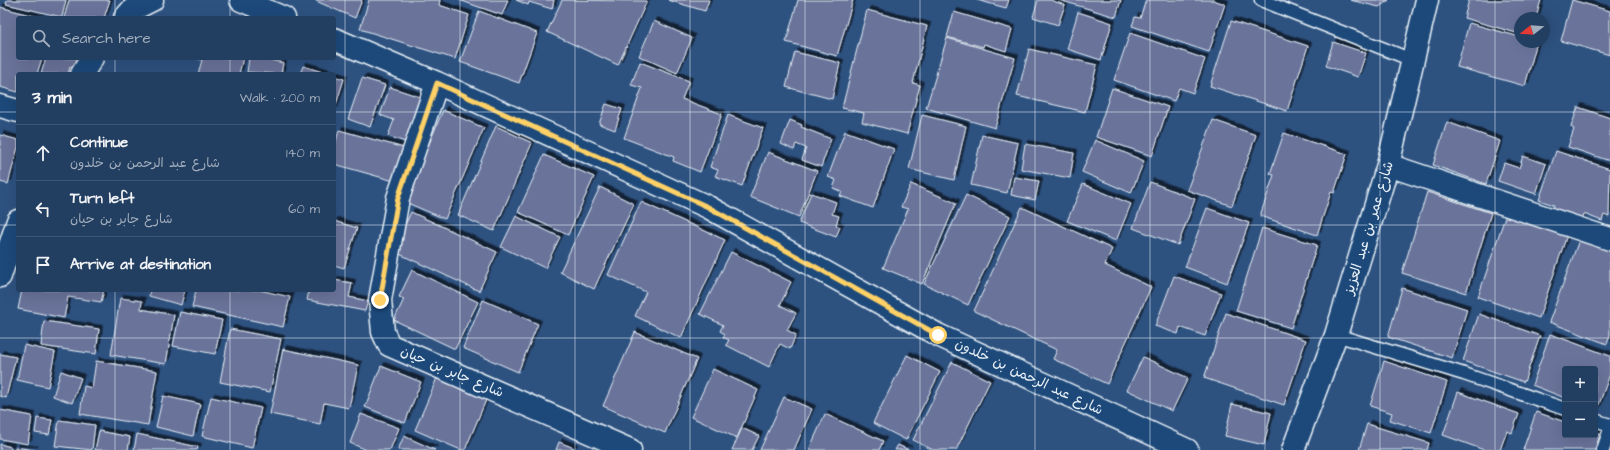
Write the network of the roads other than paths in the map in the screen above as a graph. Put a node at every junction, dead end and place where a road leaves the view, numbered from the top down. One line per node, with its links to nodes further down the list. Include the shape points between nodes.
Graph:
1 (152, 0): 5 (street, via 132,10)
2 (241, 0): 6 (street)
3 (1262, 0): 9 (lane)
4 (1427, 0): 9 (street, شارع عمر بن عبد العزيز)
5 (127, 16)
6 (279, 16)
7 (336, 40): 11 (street, شارع عبد الرحمن بن خلدون)
8 (91, 60): 10 (street)
9 (1412, 60): 14 (street, شارع عمر بن عبد العزيز)
10 (83, 72)
11 (437, 83): 23 (street, شارع جابر بن حيان, via 398,198 380,300 383,332 389,345); 24 (street, شارع عبد الرحمن بن خلدون, via 708,207 938,335)
12 (0, 106): 13 (street)
13 (16, 110)
14 (1388, 164): 16 (street); 18 (street, شارع عمر بن عبد العزيز)
15 (16, 227): 17 (street)
16 (1610, 239)
17 (0, 276)
18 (1336, 335): 19 (lane, via 1464,374); 25 (street, شارع عمر بن عبد العزيز)
19 (1562, 408)
20 (1598, 421): 21 (lane)
21 (1610, 425)
22 (1610, 429): 26 (lane)
23 (630, 450)
24 (1187, 450)
25 (1293, 450)
26 (1603, 450)

